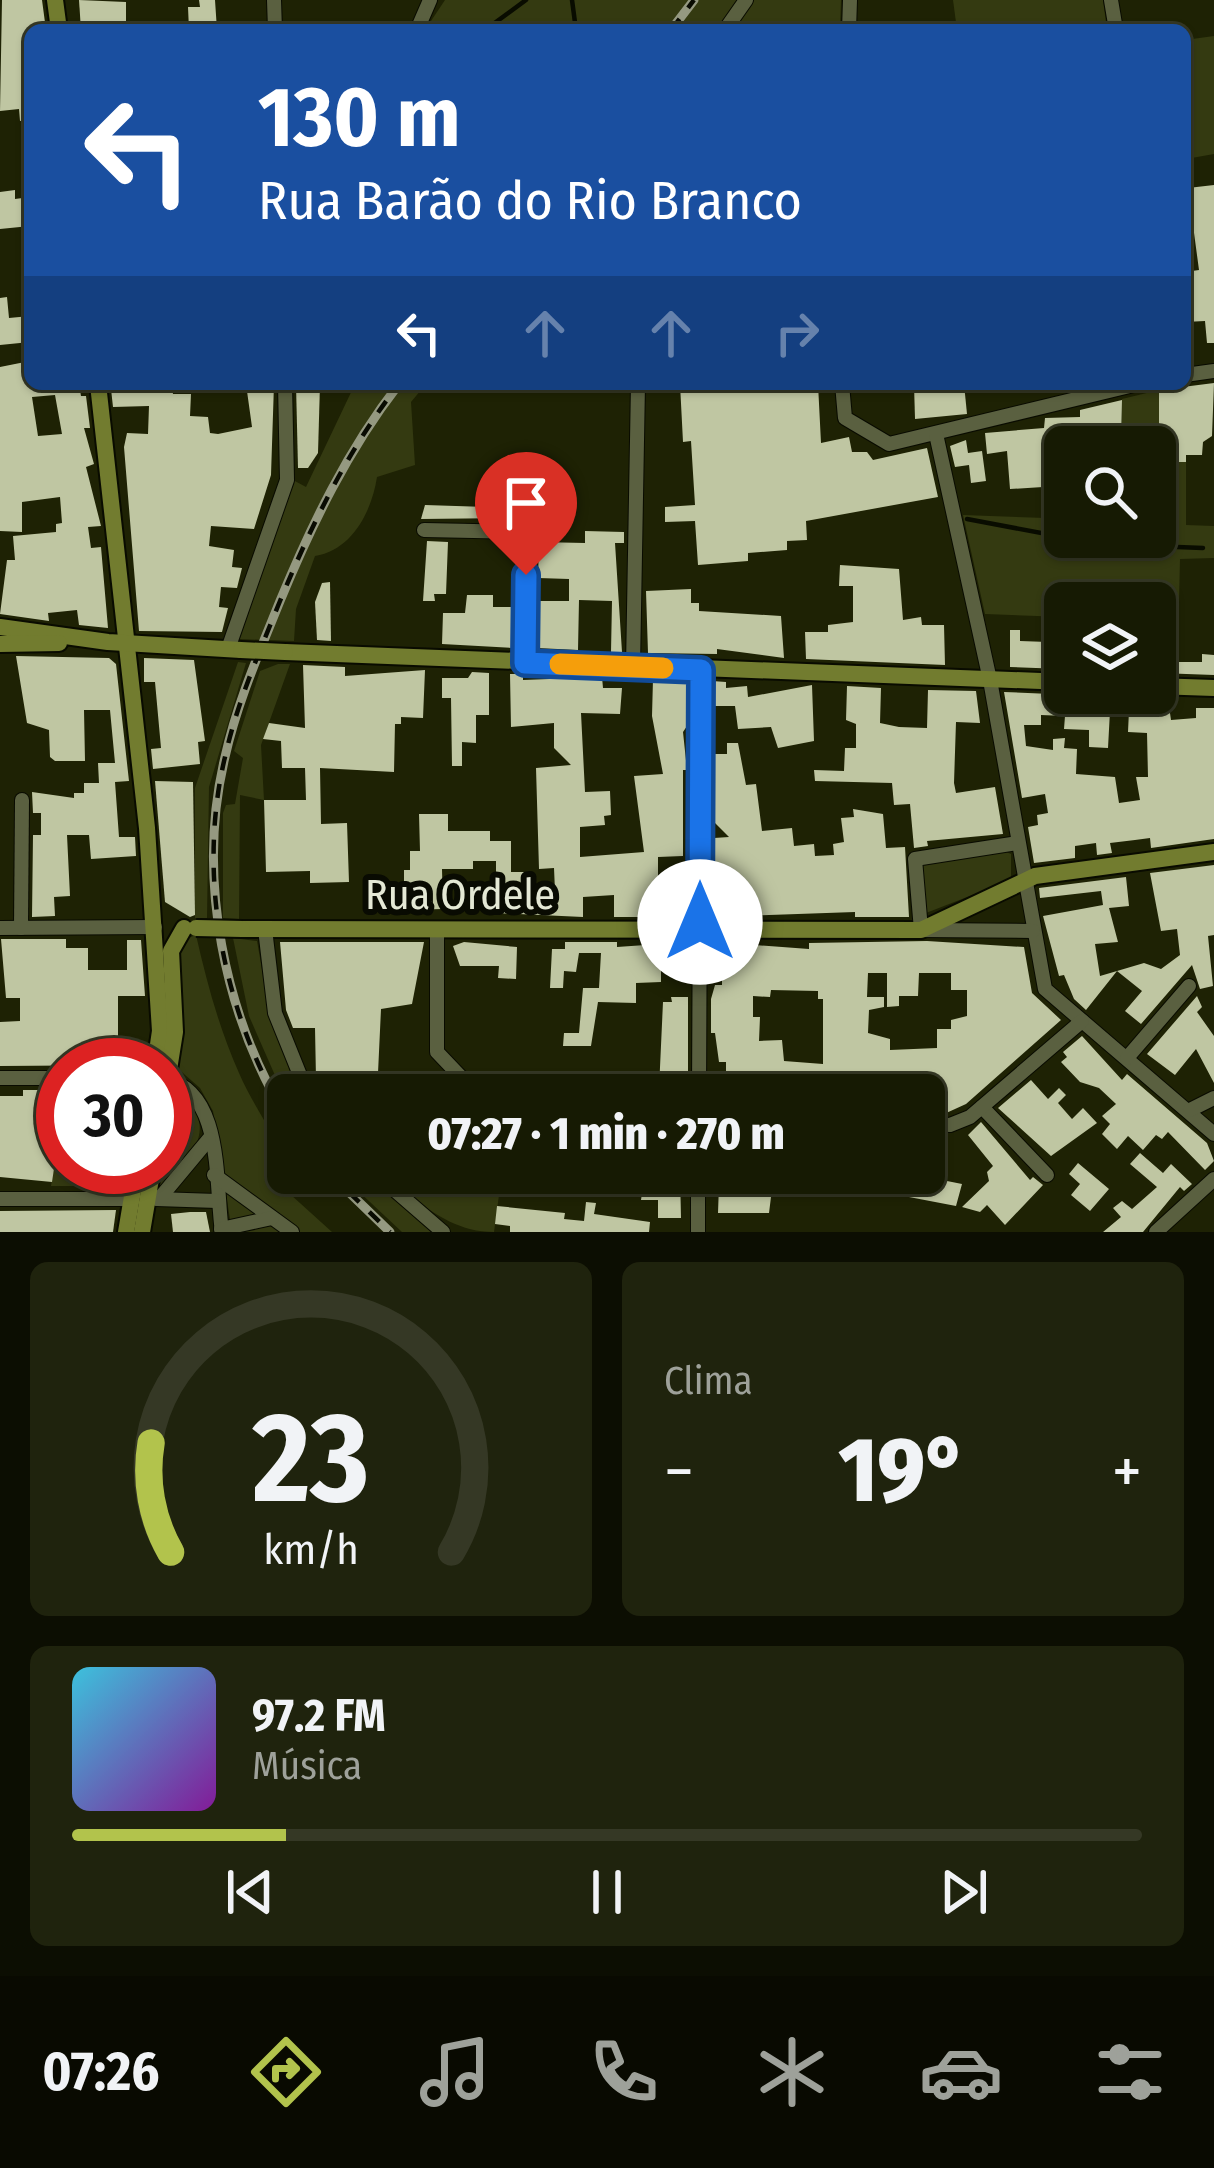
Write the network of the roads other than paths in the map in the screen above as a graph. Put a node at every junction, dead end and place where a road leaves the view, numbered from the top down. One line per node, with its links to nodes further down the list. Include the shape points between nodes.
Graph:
1 (99, 390): 10 (main road)
2 (285, 390): 12 (street, via 287,480)
3 (638, 390): 14 (street)
4 (843, 390): 6 (street, via 845,418 881,442)
5 (1114, 390): 6 (street)
6 (936, 434): 16 (street)
7 (424, 530): 13 (street, via 528,528)
8 (0, 627): 9 (main road)
9 (108, 642): 10 (main road); 11 (main road)
10 (128, 643): 12 (main road); 24 (main road)
11 (0, 644)
12 (235, 650): 13 (main road, bridge)
13 (525, 663): 14 (main road)
14 (633, 667): 15 (main road)
15 (701, 670): 16 (main road); 30 (street)
16 (990, 680): 17 (main road); 21 (street)
17 (1044, 681)
18 (1176, 687): 19 (main road)
19 (1214, 688)
20 (22, 800): 26 (street)
21 (1018, 843): 23 (street); 31 (street, via 915,859)
22 (1214, 852): 23 (main road)
23 (1024, 881): 31 (main road); 32 (street)
24 (155, 927): 26 (street, Rua Ordele); 27 (main road, Rua Ordele); 35 (main road)
25 (0, 928): 26 (street, Rua Ordele)
26 (21, 928)
27 (190, 928): 28 (main road, Rua Ordele, bridge); 35 (main road, via 171,951)
28 (266, 929): 29 (main road, Rua Ordele); 38 (street, via 275,1013)
29 (437, 930): 30 (main road, Rua Ordele); 39 (street, via 437,1052)
30 (700, 930): 31 (main road, Rua Ordele); 40 (street)
31 (921, 930): 32 (street)
32 (1033, 931): 34 (street, via 1045,989)
33 (1189, 986): 37 (street)
34 (1082, 1021): 37 (street); 45 (street)
35 (167, 1031): 36 (main road)
36 (166, 1038)
37 (1127, 1058): 46 (street)
38 (300, 1074)
39 (458, 1074)
40 (699, 1074)
41 (0, 1078): 42 (street)
42 (36, 1078)
43 (192, 1094): 49 (street)
44 (1214, 1098): 46 (street)
45 (982, 1107): 47 (street); 51 (street)
46 (1190, 1110): 48 (street)
47 (945, 1123)
48 (1214, 1134)
49 (210, 1138): 50 (street); 58 (street)
50 (214, 1174): 59 (street); 60 (street)
51 (1047, 1175)
52 (1214, 1179): 67 (street)
53 (145, 1194): 58 (main road)
54 (147, 1194): 58 (main road)
55 (399, 1194): 65 (street)
56 (698, 1194): 66 (street)
57 (0, 1199): 58 (street)
58 (146, 1199): 59 (street); 62 (main road); 63 (main road)
59 (217, 1201): 61 (street)
60 (272, 1218): 61 (street); 64 (street)
61 (221, 1230)
62 (126, 1232)
63 (142, 1232)
64 (292, 1232)
65 (442, 1232)
66 (698, 1232)
67 (1156, 1232)

